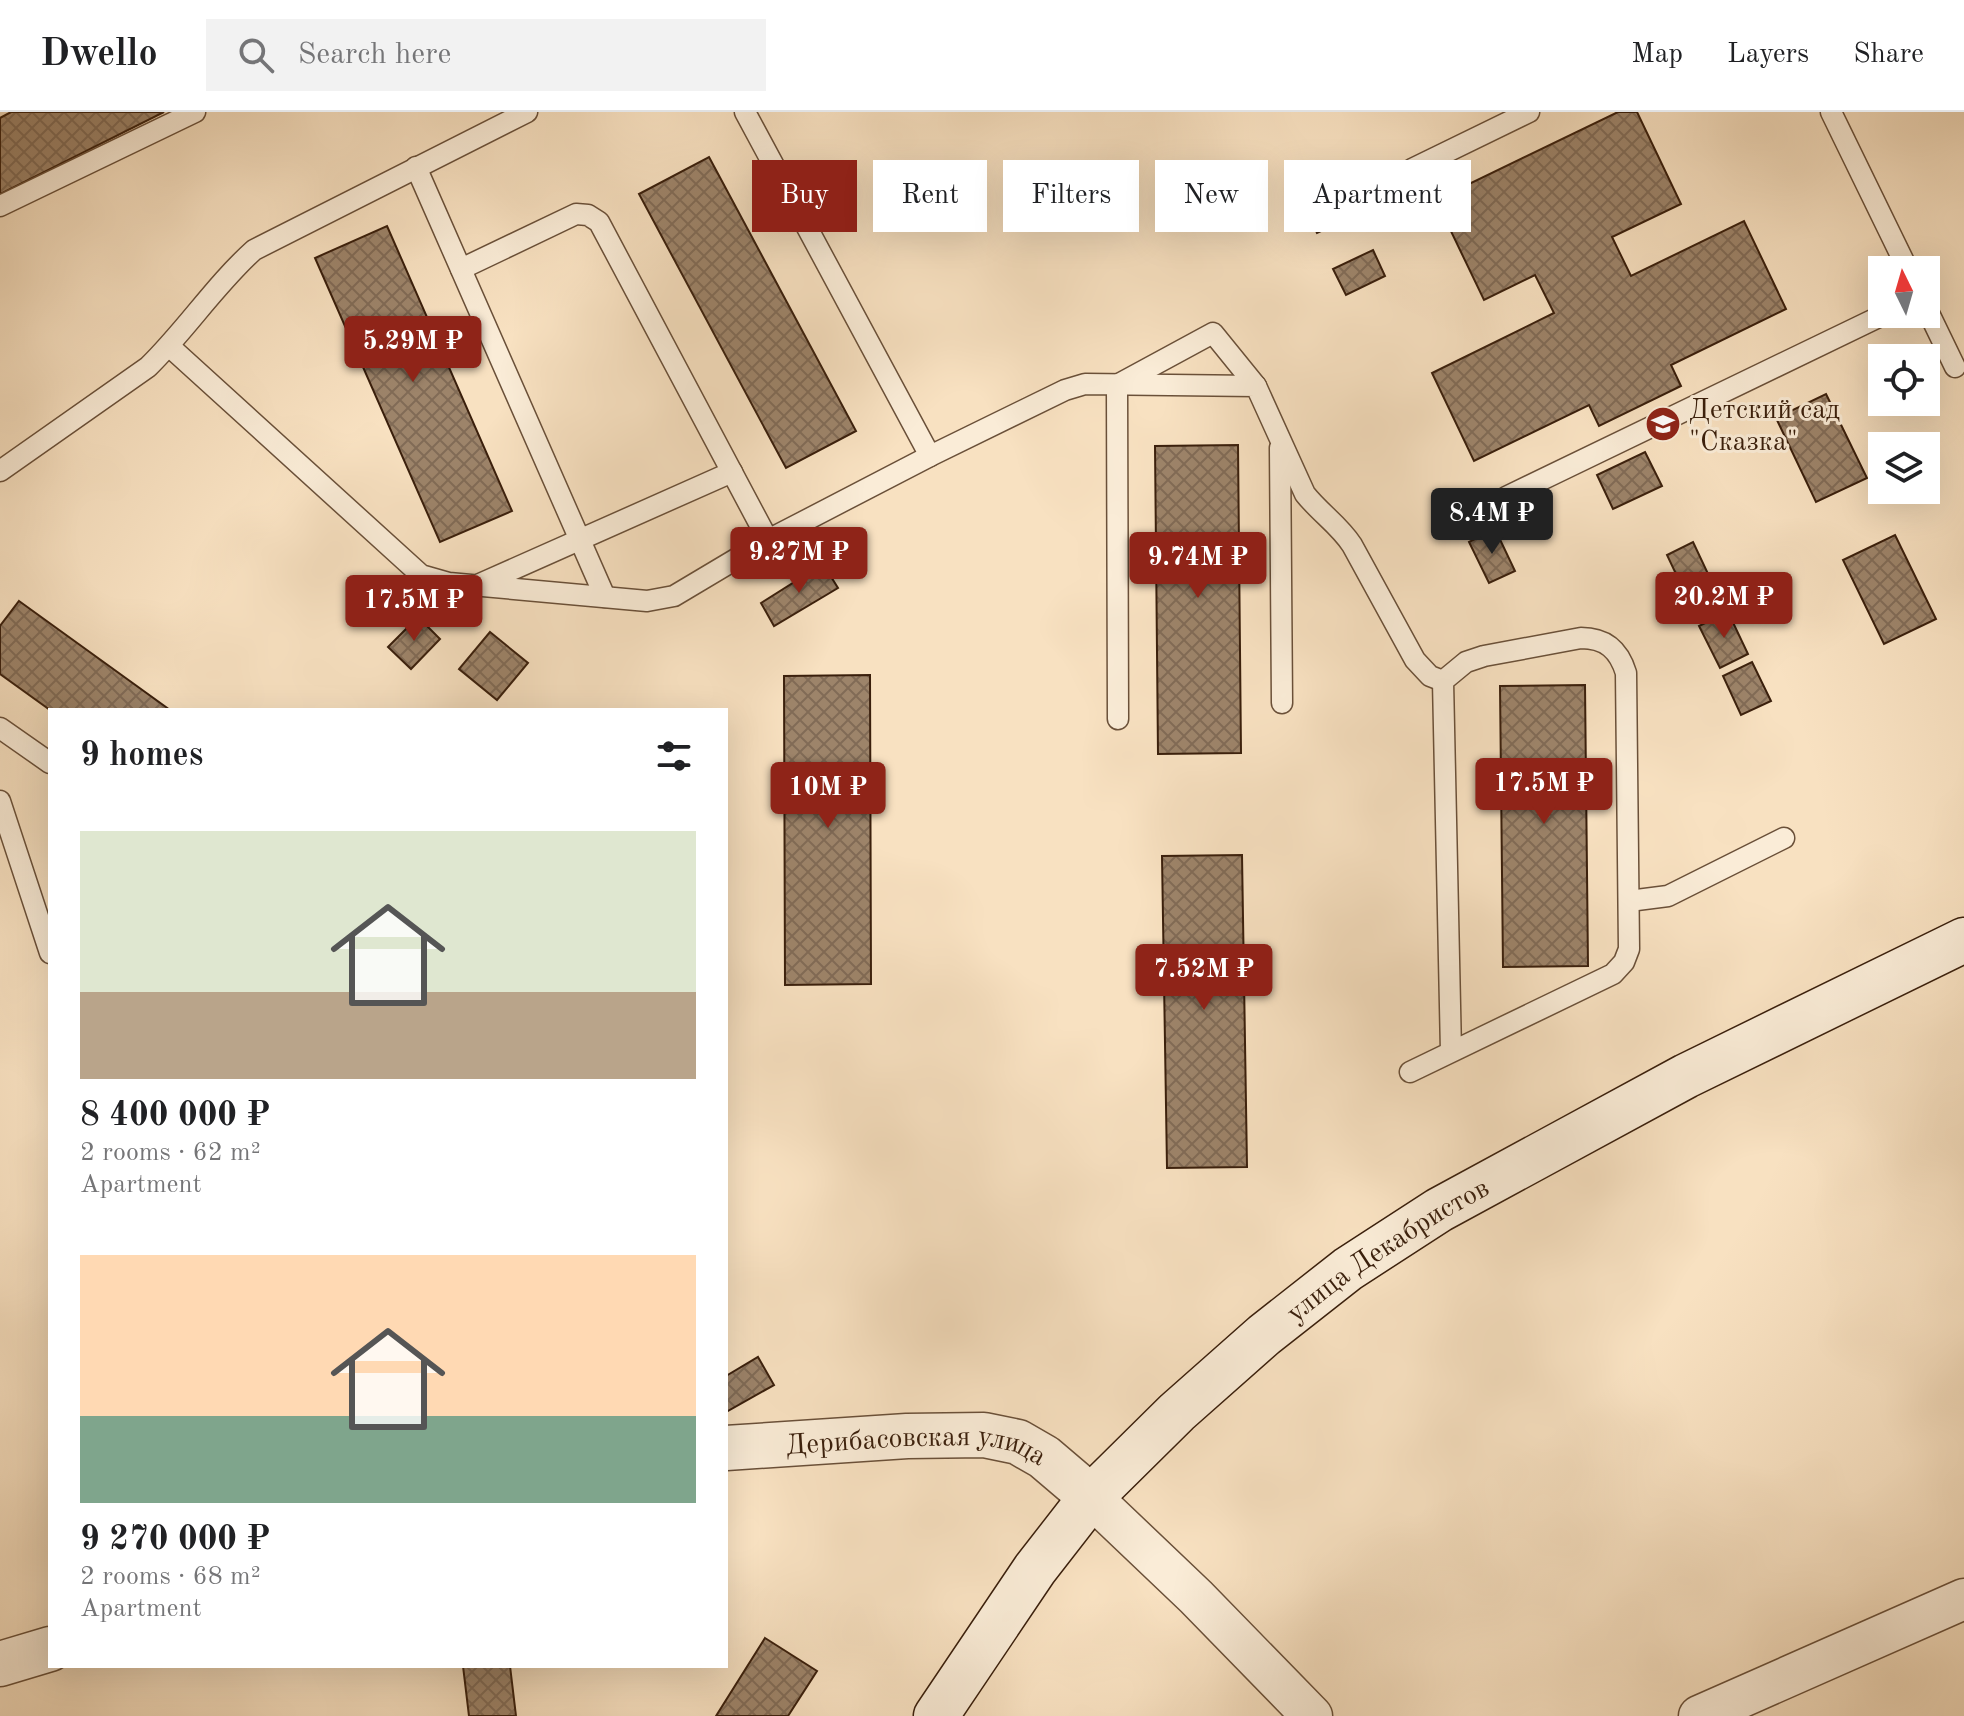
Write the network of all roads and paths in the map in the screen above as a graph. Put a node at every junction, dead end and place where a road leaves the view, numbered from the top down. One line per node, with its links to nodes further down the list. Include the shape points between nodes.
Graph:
1 (195, 112): 8 (lane)
2 (527, 112): 7 (lane)
3 (745, 112): 18 (lane)
4 (1529, 112): 6 (lane)
5 (1831, 112): 9 (lane)
6 (1430, 160)
7 (416, 167): 10 (lane); 13 (lane, via 254,250)
8 (0, 206)
9 (1901, 256)
10 (461, 269): 20 (lane, via 576,214 599,222); 22 (lane)
11 (1868, 322): 21 (lane)
12 (1937, 328): 14 (lane)
13 (169, 346): 19 (lane, via 148,367); 24 (lane, via 421,575)
14 (1961, 372)
15 (1117, 385): 16 (lane); 16 (lane, via 1213,333); 18 (lane, via 1085,384 1065,390); 28 (lane)
16 (1256, 386): 17 (lane)
17 (1280, 440): 26 (lane, via 1305,494 1343,530 1415,660); 27 (lane)
18 (930, 456): 23 (lane)
19 (0, 471)
20 (732, 472): 22 (lane); 23 (lane)
21 (1506, 497)
22 (580, 540): 24 (lane); 25 (lane)
23 (768, 540): 25 (lane, via 674,596 647,601)
24 (478, 585): 25 (lane)
25 (605, 597)
26 (1443, 681): 33 (lane, via 1466,662 1484,656 1581,638 1596,638 1621,657 1626,673); 36 (lane)
27 (1282, 703)
28 (1118, 719)
29 (0, 728): 30 (lane)
30 (48, 762)
31 (0, 801): 35 (lane)
32 (1784, 838): 33 (lane, via 1668,896)
33 (1629, 901): 36 (lane, via 1629,949 1613,974)
34 (1964, 940): 39 (main road, улица Декабристов, via 1686,1076 1439,1210 1348,1269 1264,1335)
35 (48, 947)
36 (1451, 1052): 37 (lane)
37 (1410, 1072)
38 (728, 1448): 39 (main road, Дерибасовская улица, via 984,1435 1018,1442 1044,1457)
39 (1091, 1497): 43 (main road, улица Декабристов, via 1035,1569); 44 (street)
40 (1964, 1599): 45 (street)
41 (48, 1650): 42 (main road)
42 (0, 1664)
43 (936, 1716)
44 (1312, 1716)
45 (1699, 1716)

